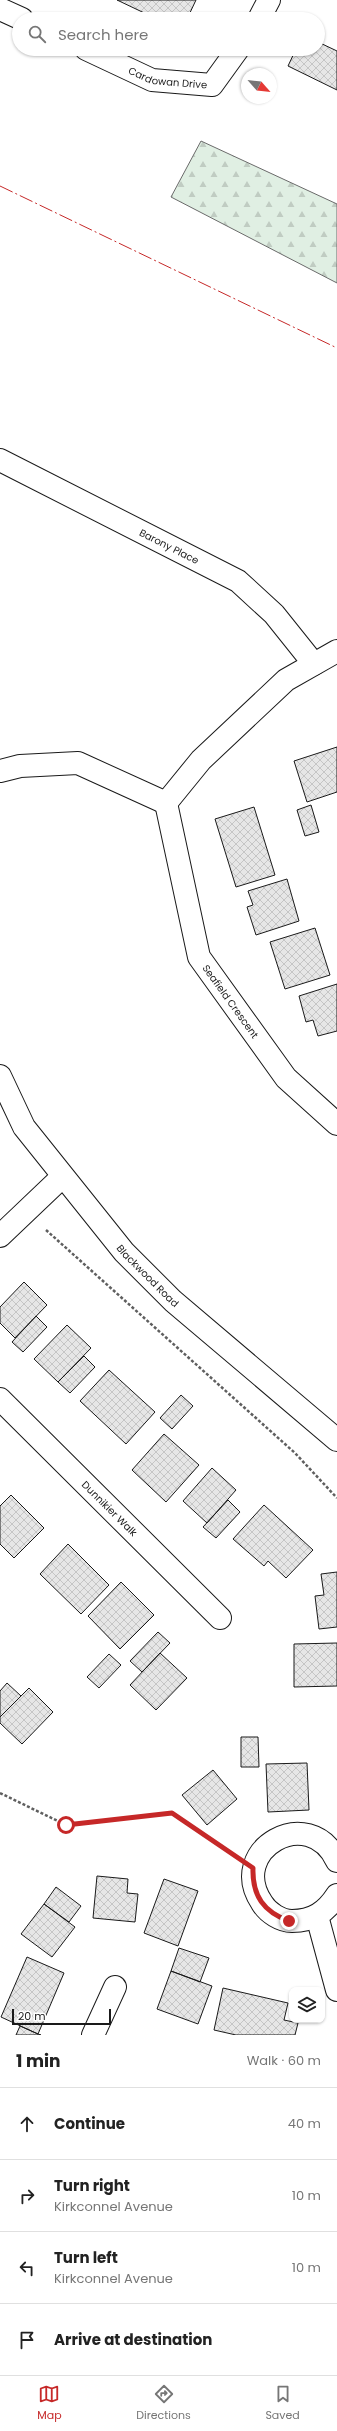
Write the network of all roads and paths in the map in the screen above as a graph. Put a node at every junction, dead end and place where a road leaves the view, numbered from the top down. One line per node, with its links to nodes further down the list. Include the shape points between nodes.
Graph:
1 (269, 0): 3 (street)
2 (0, 9): 4 (street)
3 (263, 12)
4 (12, 14)
5 (101, 56): 6 (street, Cardowan Drive, via 152,80 212,85)
6 (233, 56)
7 (0, 460): 9 (street, Barony Place, via 238,581 274,614)
8 (337, 651): 9 (street)
9 (314, 664): 11 (street, via 286,680 201,760)
10 (0, 771): 11 (street, via 20,766 78,764)
11 (166, 803): 13 (street, Seafield Crescent, via 199,957 286,1078)
12 (0, 1076): 14 (street, Blackwood Road, via 24,1127)
13 (337, 1124)
14 (62, 1177): 15 (street); 18 (street, Blackwood Road, via 124,1252 173,1301)
15 (27, 1213): 16 (street); 19 (path, via 294,1452)
16 (0, 1236)
17 (0, 1399): 20 (street, Dunnikier Walk)
18 (337, 1440)
19 (337, 1498)
20 (220, 1618)
21 (0, 1793): 23 (path, via 66,1825 172,1813)
22 (337, 1861): 23 (street, via 322,1841 309,1835 294,1833 279,1836 267,1844)
23 (253, 1868): 25 (street, via 253,1883 257,1896 270,1912 289,1921 304,1921)
24 (337, 1895): 25 (street, via 329,1907)
25 (317, 1916): 27 (street)
26 (115, 1987): 28 (street)
27 (337, 1990)
28 (100, 2033)

